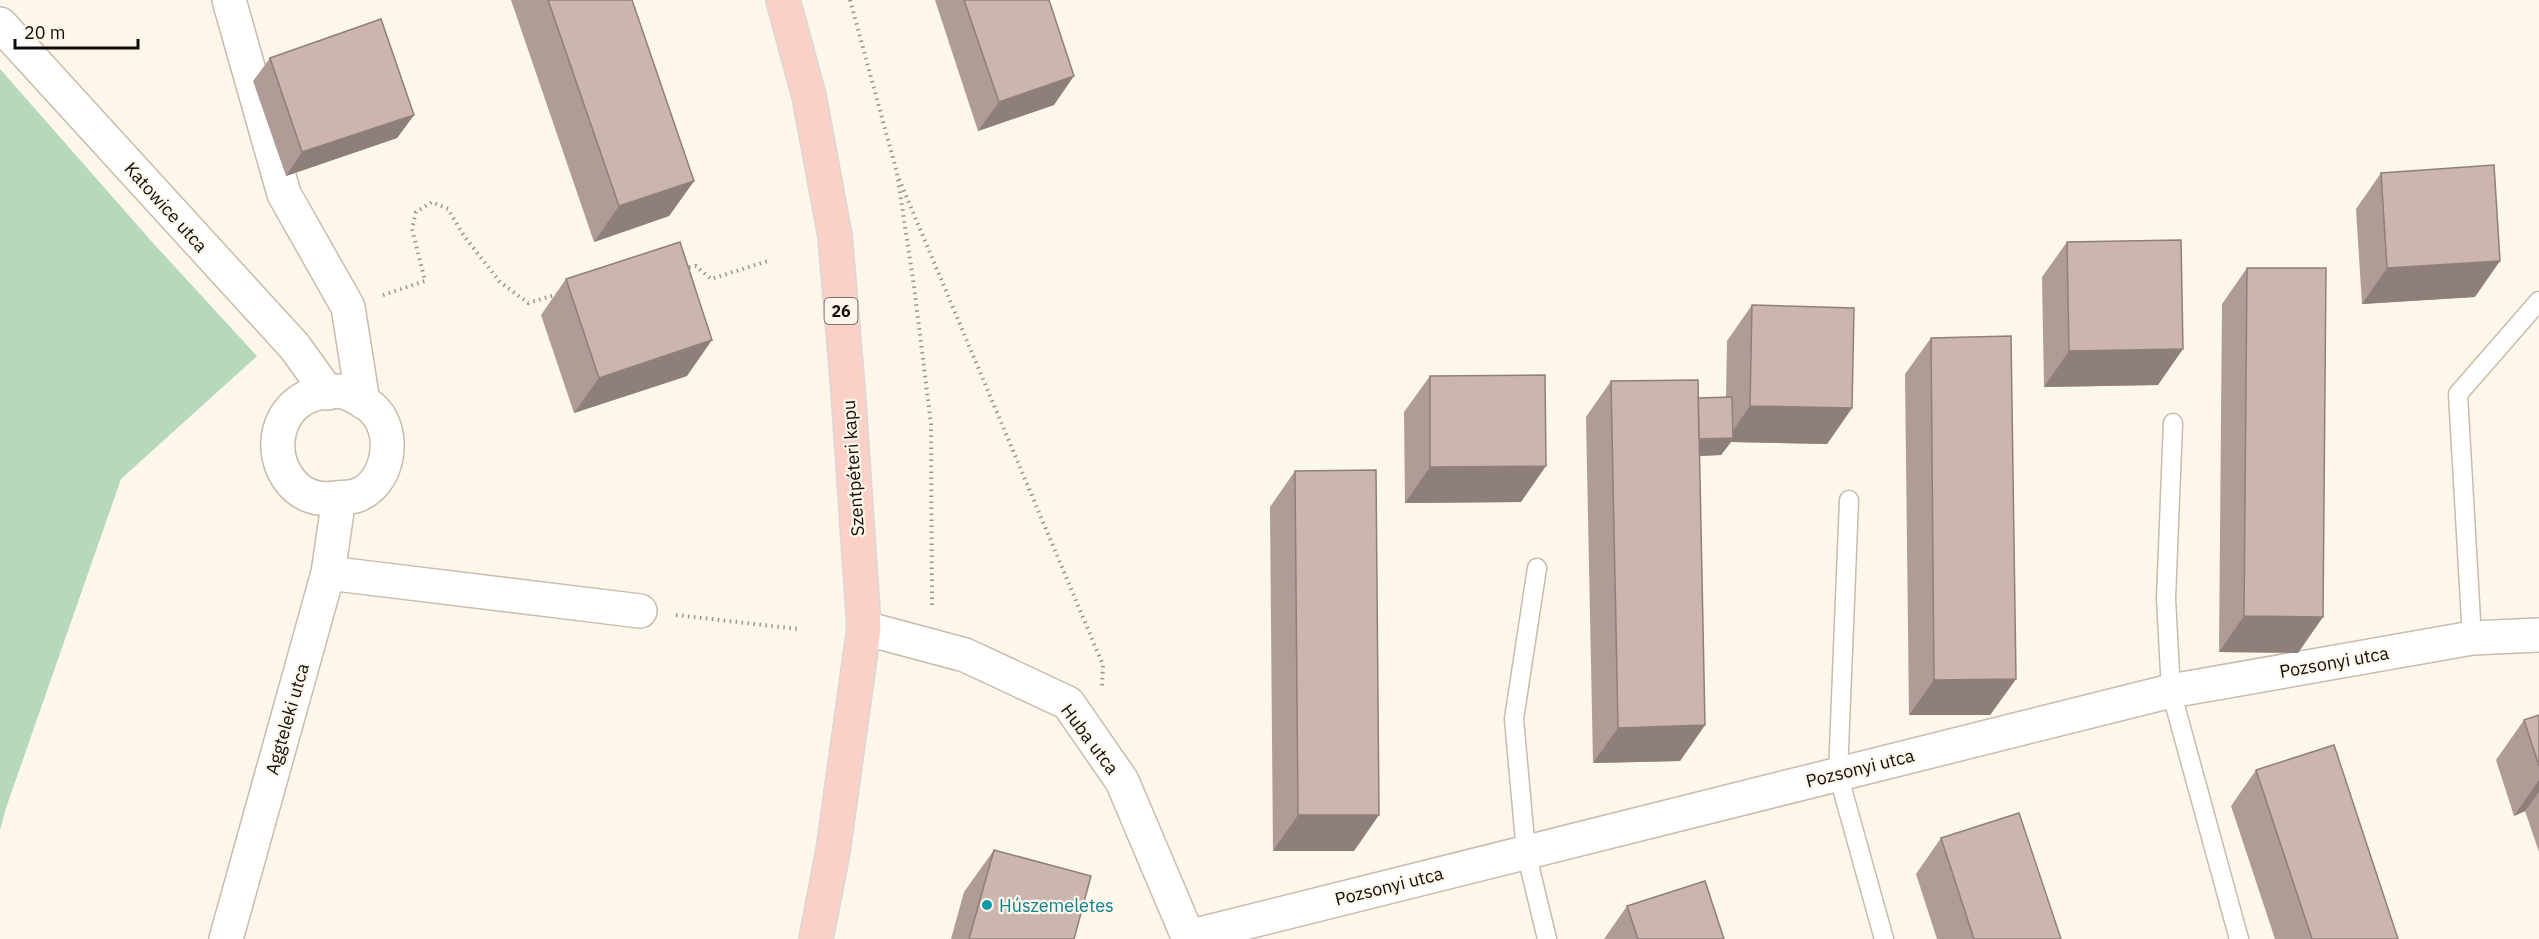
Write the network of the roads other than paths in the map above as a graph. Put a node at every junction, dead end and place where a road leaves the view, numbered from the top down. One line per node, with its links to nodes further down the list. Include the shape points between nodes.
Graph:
1 (229, 0): 6 (street, via 284,194 348,307)
2 (783, 0): 13 (main road, Szentpéteri kapu / 26, via 809,96 835,236)
3 (0, 24): 5 (street, Katowice utca, via 295,347)
4 (2539, 301): 15 (lane, via 2458,394)
5 (328, 393): 6 (street, via 340,391); 8 (street, via 310,395 296,404 284,418 277,452 291,483 305,494 322,501)
6 (363, 402): 8 (street, via 378,414 386,431 383,468 373,484 358,495)
7 (2173, 423): 16 (lane, via 2166,599)
8 (339, 498): 11 (street, Aggteleki utca)
9 (1849, 500): 17 (lane)
10 (1537, 568): 18 (lane, via 1514,719)
11 (328, 573): 12 (street); 20 (street, Aggteleki utca)
12 (640, 611)
13 (864, 628): 19 (street, Huba utca, via 965,655 1068,703 1122,781); 21 (main road, Szentpéteri kapu / 26, via 833,851)
14 (2539, 635): 15 (street, Pozsonyi utca)
15 (2472, 638): 16 (street, Pozsonyi utca)
16 (2171, 691): 17 (street, Pozsonyi utca); 24 (lane)
17 (1838, 774): 18 (street, Pozsonyi utca); 23 (lane)
18 (1526, 852): 19 (street, Pozsonyi utca); 22 (lane)
19 (1188, 938)
20 (226, 939)
21 (816, 939)
22 (1547, 939)
23 (1884, 939)
24 (2239, 939)

